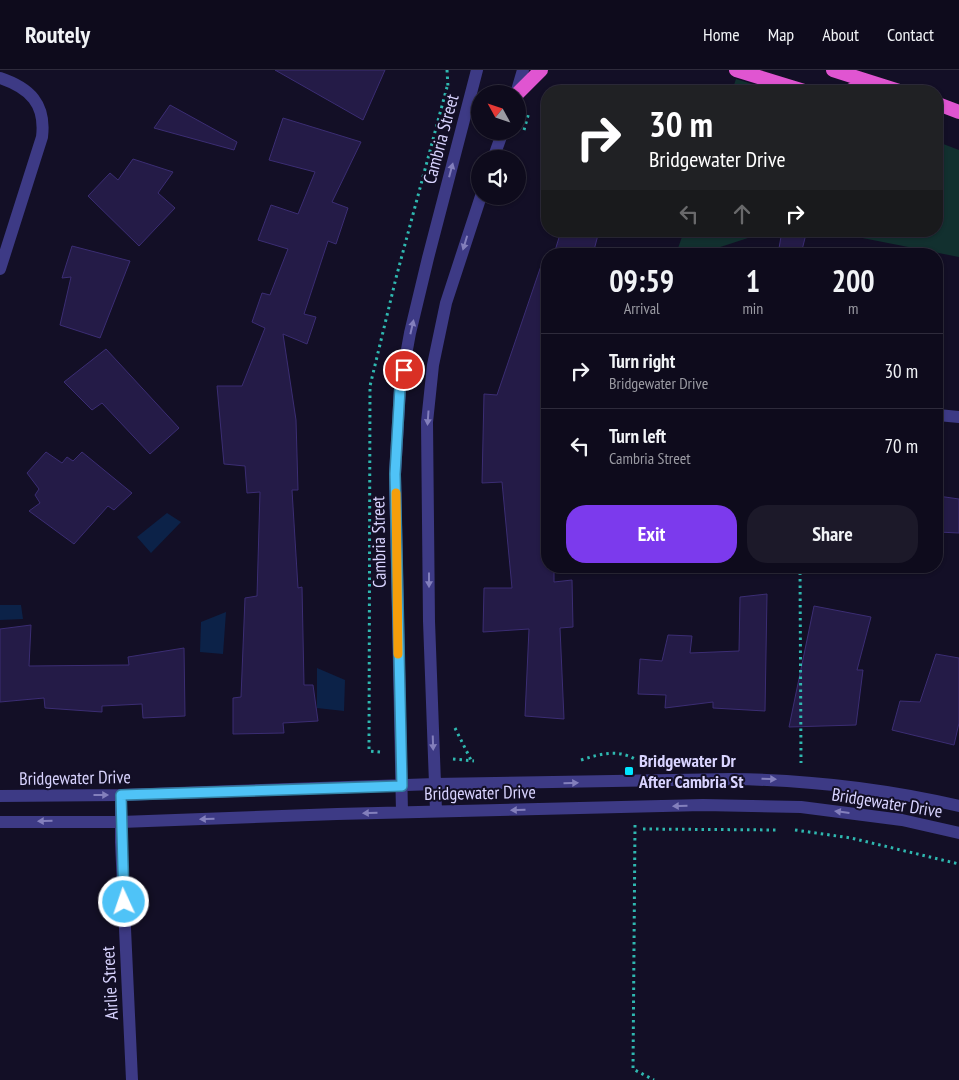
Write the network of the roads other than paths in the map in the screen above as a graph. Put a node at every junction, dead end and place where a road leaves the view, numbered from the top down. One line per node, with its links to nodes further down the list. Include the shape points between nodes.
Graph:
1 (477, 70): 20 (street, Cambria Street, one-way to 1, via 395,474 400,388 428,258)
2 (523, 70): 8 (street)
3 (541, 70): 9 (highway)
4 (736, 70): 10 (highway)
5 (833, 70): 7 (highway)
6 (0, 78): 16 (street, via 22,86 31,95 40,108 44,123)
7 (870, 82): 11 (highway); 12 (highway)
8 (519, 85)
9 (525, 85)
10 (785, 85)
11 (863, 85)
12 (880, 85)
13 (943, 106): 14 (highway)
14 (959, 112)
15 (477, 205): 19 (street, one-way to 19, via 446,303 433,365 427,422)
16 (0, 269)
17 (943, 415): 18 (street)
18 (959, 417)
19 (435, 784): 20 (street, Bridgewater Drive); 23 (street, Bridgewater Drive, one-way to 23, via 732,779 864,789); 24 (street)
20 (402, 786): 21 (street, Bridgewater Drive); 25 (street, Cambria Street)
21 (121, 795): 22 (street, Bridgewater Drive, one-way to 21); 27 (street, Airlie Street)
22 (0, 796)
23 (959, 806)
24 (436, 811): 25 (street, Bridgewater Drive); 28 (street, Bridgewater Drive, one-way to 24, via 902,820 801,807 703,805)
25 (402, 812): 27 (street, Bridgewater Drive, one-way to 27)
26 (0, 822): 27 (street, Bridgewater Drive, one-way to 26)
27 (121, 822): 29 (street, Airlie Street)
28 (959, 833)
29 (132, 1080)

